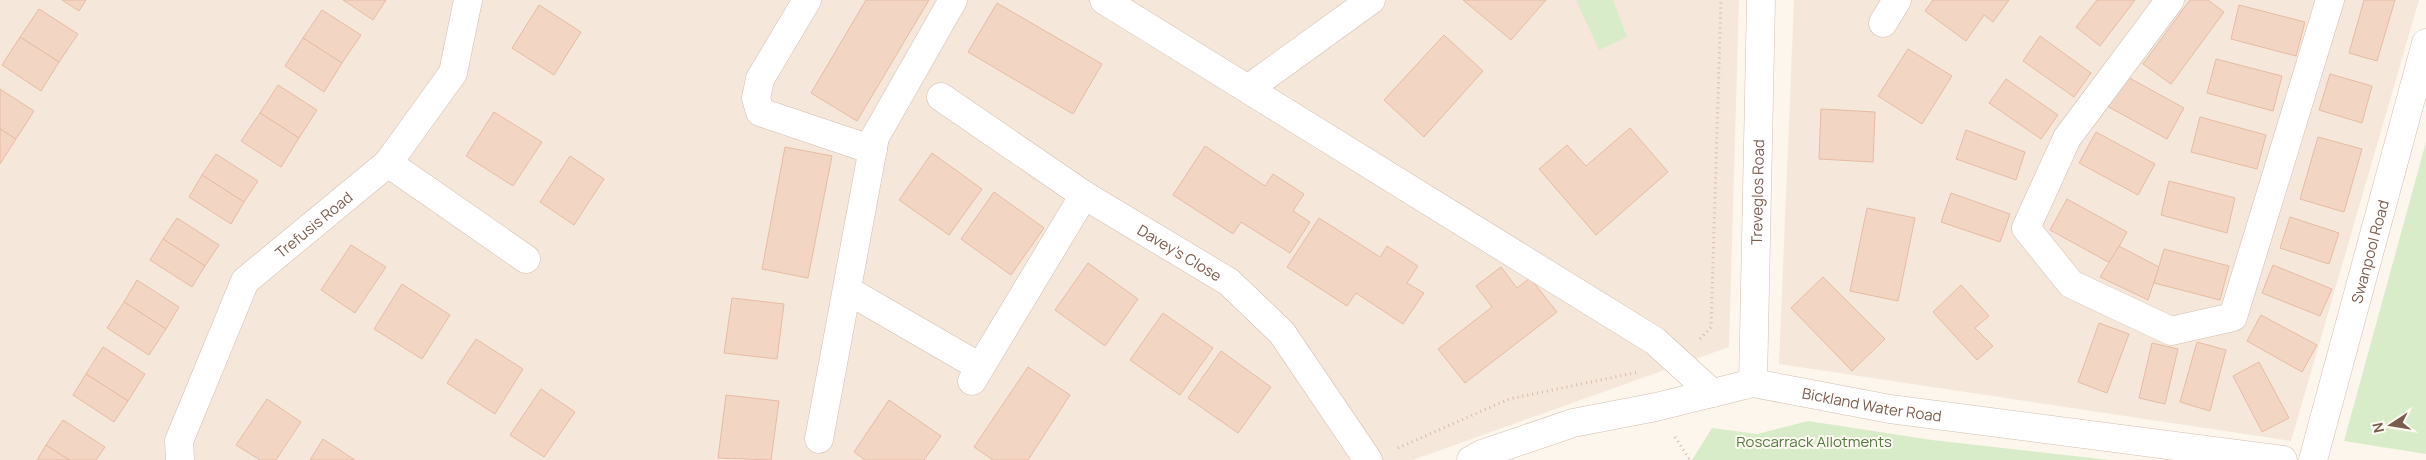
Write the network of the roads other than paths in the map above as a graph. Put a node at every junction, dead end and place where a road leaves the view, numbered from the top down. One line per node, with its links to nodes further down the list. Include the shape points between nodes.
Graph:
1 (468, 0): 15 (street, Trefusis Road, via 453,73)
2 (807, 0): 14 (street, via 760,79 756,98 760,112)
3 (953, 0): 14 (street, via 875,138)
4 (1104, 0): 12 (street)
5 (1371, 0): 12 (street)
6 (1761, 0): 19 (street, Treveglos Road)
7 (1897, 0): 10 (street)
8 (2170, 0): 9 (street, via 2066,138 2026,228 2071,284 2171,331 2234,317)
9 (2330, 0)
10 (1882, 23)
11 (2426, 43): 26 (street, Swanpool Road)
12 (1248, 89): 20 (street, via 1655,341)
13 (941, 97): 16 (street, Davey's Close)
14 (873, 150): 18 (street)
15 (388, 163): 17 (street); 22 (street, Trefusis Road, via 245,281 179,441)
16 (1084, 195): 18 (street, via 976,374); 23 (street, Davey's Close, via 1229,282 1282,333)
17 (526, 259)
18 (847, 290): 21 (street)
19 (1753, 383): 20 (street, Bickland Water Road); 25 (street, Bickland Water Road, via 1890,409)
20 (1712, 393): 24 (street, Bickland Water Road, via 1656,408 1573,422)
21 (819, 439)
22 (180, 460)
23 (1368, 460)
24 (1471, 460)
25 (2283, 460)
26 (2313, 460)

